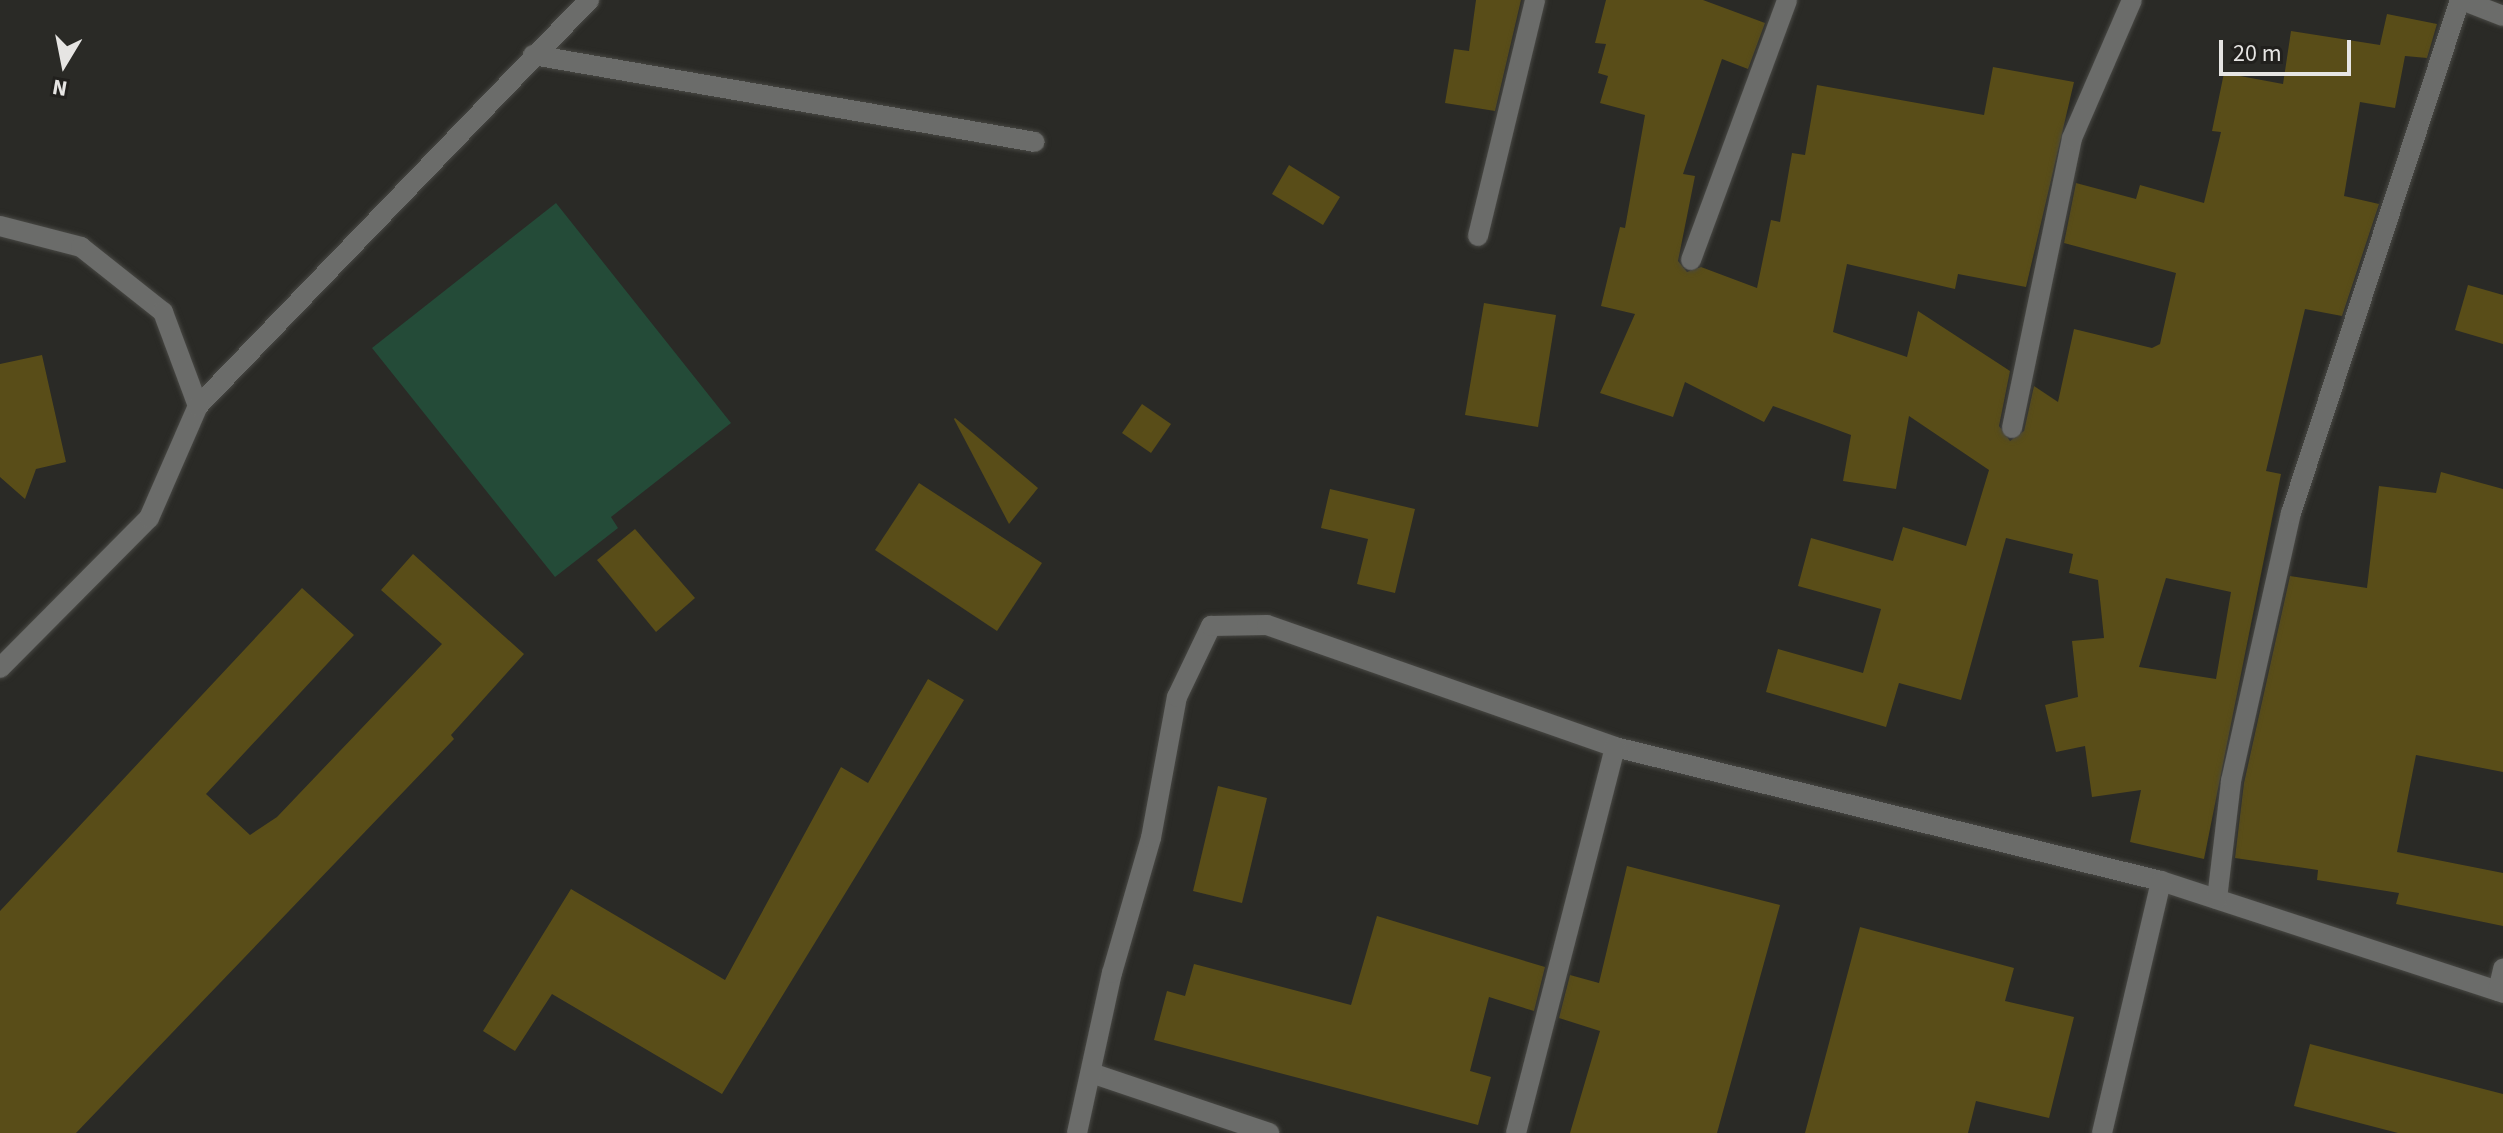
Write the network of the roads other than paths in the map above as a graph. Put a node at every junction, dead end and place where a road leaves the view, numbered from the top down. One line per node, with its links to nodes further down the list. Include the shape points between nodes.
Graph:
1 (589, 0): 7 (street)
2 (1535, 0): 10 (street)
3 (1787, 0): 11 (street)
4 (2132, 0): 13 (street, via 2072,138)
5 (2461, 0): 6 (street); 17 (street, via 2291,513 2231,781)
6 (2503, 16)
7 (533, 55): 8 (street); 12 (street)
8 (1035, 142)
9 (0, 226): 12 (street, via 81,247 163,312)
10 (1478, 236)
11 (1691, 260)
12 (198, 406): 14 (street, via 149,518)
13 (2012, 428)
14 (0, 668)
15 (1615, 747): 16 (street); 20 (street, via 1267,625 1211,626 1177,697 1151,838 1112,973); 23 (street)
16 (2161, 881): 17 (street); 24 (street)
17 (2217, 899): 19 (street)
18 (2503, 969): 19 (street)
19 (2500, 992)
20 (1094, 1074): 21 (street); 22 (street)
21 (1077, 1133)
22 (1269, 1133)
23 (1516, 1133)
24 (2102, 1133)

